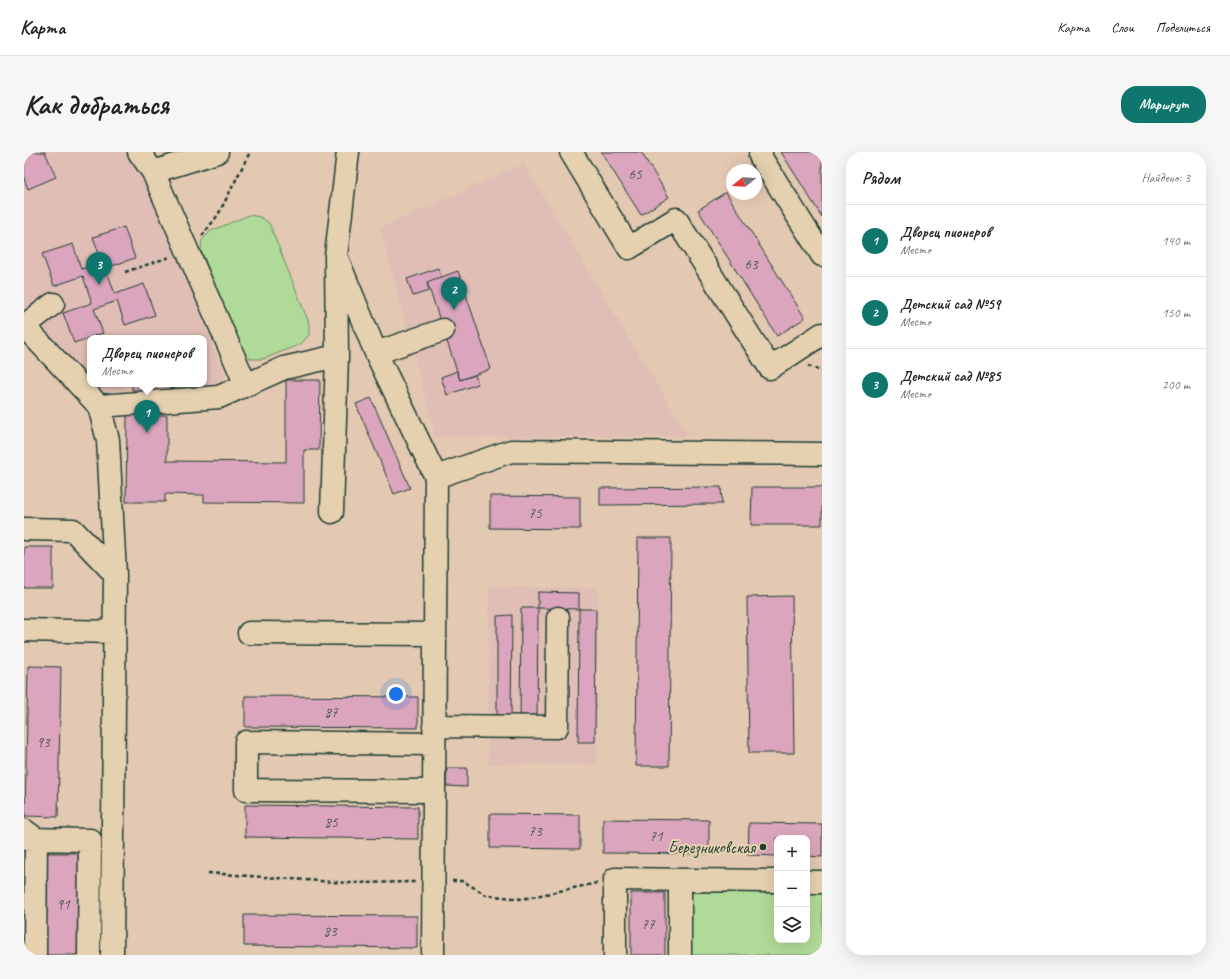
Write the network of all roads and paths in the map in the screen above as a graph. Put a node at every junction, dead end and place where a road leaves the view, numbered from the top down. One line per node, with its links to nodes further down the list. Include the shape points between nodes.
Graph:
1 (140, 152): 7 (lane)
2 (217, 152): 7 (lane)
3 (250, 152): 8 (path, via 218,215 199,241)
4 (348, 152): 10 (lane)
5 (571, 152): 15 (lane, via 629,248 676,219 770,368)
6 (761, 152): 9 (lane, via 760,156)
7 (153, 172): 8 (lane)
8 (188, 251): 11 (path); 18 (lane)
9 (822, 255)
10 (336, 256): 16 (lane); 17 (lane)
11 (125, 272)
12 (53, 304): 13 (lane)
13 (24, 326): 19 (lane)
14 (443, 330): 16 (lane)
15 (822, 334)
16 (376, 352): 21 (lane)
17 (337, 356): 18 (lane, via 284,368); 22 (lane)
18 (246, 385): 19 (lane, via 219,397)
19 (99, 406): 24 (lane, via 108,440)
20 (822, 454): 21 (lane, via 511,451)
21 (436, 477): 29 (lane)
22 (332, 512)
23 (24, 529): 24 (lane, via 73,530)
24 (115, 574): 27 (lane)
25 (558, 618): 30 (lane, via 558,727)
26 (24, 630): 27 (lane)
27 (115, 632): 34 (lane)
28 (250, 633): 29 (lane)
29 (435, 634): 30 (lane)
30 (434, 735): 31 (lane); 31 (lane, via 246,742 246,790)
31 (434, 792): 42 (lane)
32 (28, 836): 33 (lane); 39 (lane)
33 (90, 840): 34 (lane); 40 (lane)
34 (113, 840): 41 (lane)
35 (680, 880): 36 (lane); 43 (lane, via 615,879); 44 (lane)
36 (774, 881)
37 (810, 882): 38 (lane)
38 (822, 882)
39 (35, 955)
40 (89, 955)
41 (112, 955)
42 (433, 955)
43 (615, 955)
44 (680, 955)

